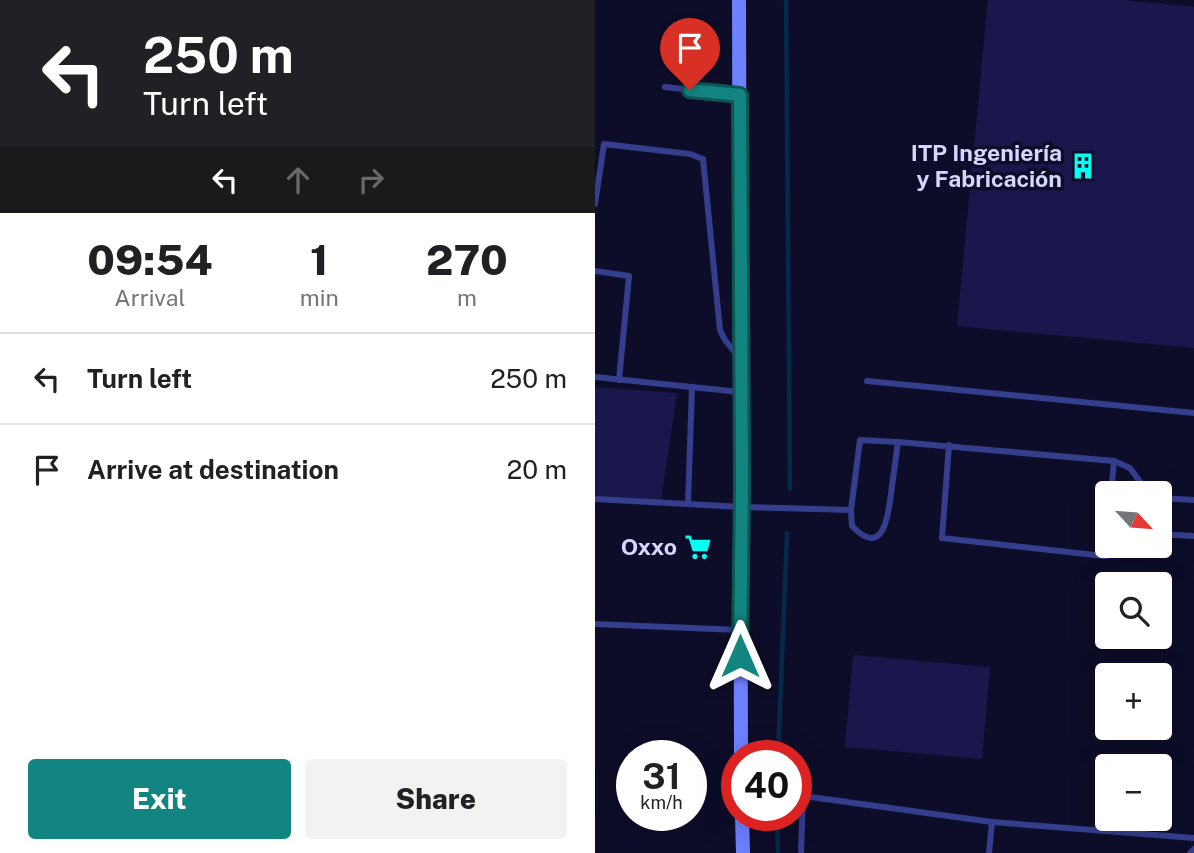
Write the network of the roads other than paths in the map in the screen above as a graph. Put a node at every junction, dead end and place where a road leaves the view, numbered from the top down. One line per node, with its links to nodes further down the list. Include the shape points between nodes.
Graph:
1 (739, 0): 3 (street)
2 (665, 87): 3 (lane)
3 (740, 95): 6 (street)
4 (595, 204): 6 (lane, via 604,144 703,159 720,330)
5 (595, 271): 8 (lane, via 629,276)
6 (741, 358): 11 (street)
7 (595, 377): 8 (lane)
8 (619, 380): 10 (lane)
9 (867, 381): 12 (lane)
10 (692, 387): 11 (lane); 21 (lane)
11 (742, 392): 22 (street)
12 (1194, 413)
13 (898, 442): 14 (lane); 23 (lane, via 860,440); 23 (lane, via 885,529 880,535 865,537 852,526)
14 (949, 445): 15 (lane); 26 (lane, via 942,538)
15 (1114, 461): 16 (lane); 17 (lane, via 1130,468)
16 (1112, 481)
17 (1140, 481)
18 (595, 499): 21 (lane)
19 (1173, 499): 20 (lane)
20 (1194, 500)
21 (688, 503): 22 (lane)
22 (742, 508): 23 (lane); 28 (street)
23 (851, 510)
24 (1173, 535): 25 (lane)
25 (1194, 536)
26 (1095, 555)
27 (595, 624): 28 (lane)
28 (740, 630): 29 (street)
29 (741, 740)
30 (812, 798): 31 (lane)
31 (992, 822): 34 (lane); 38 (lane)
32 (742, 831): 36 (street)
33 (801, 831): 37 (lane)
34 (1194, 838)
35 (1194, 849): 39 (lane)
36 (743, 853)
37 (801, 853)
38 (989, 853)
39 (1190, 853)

